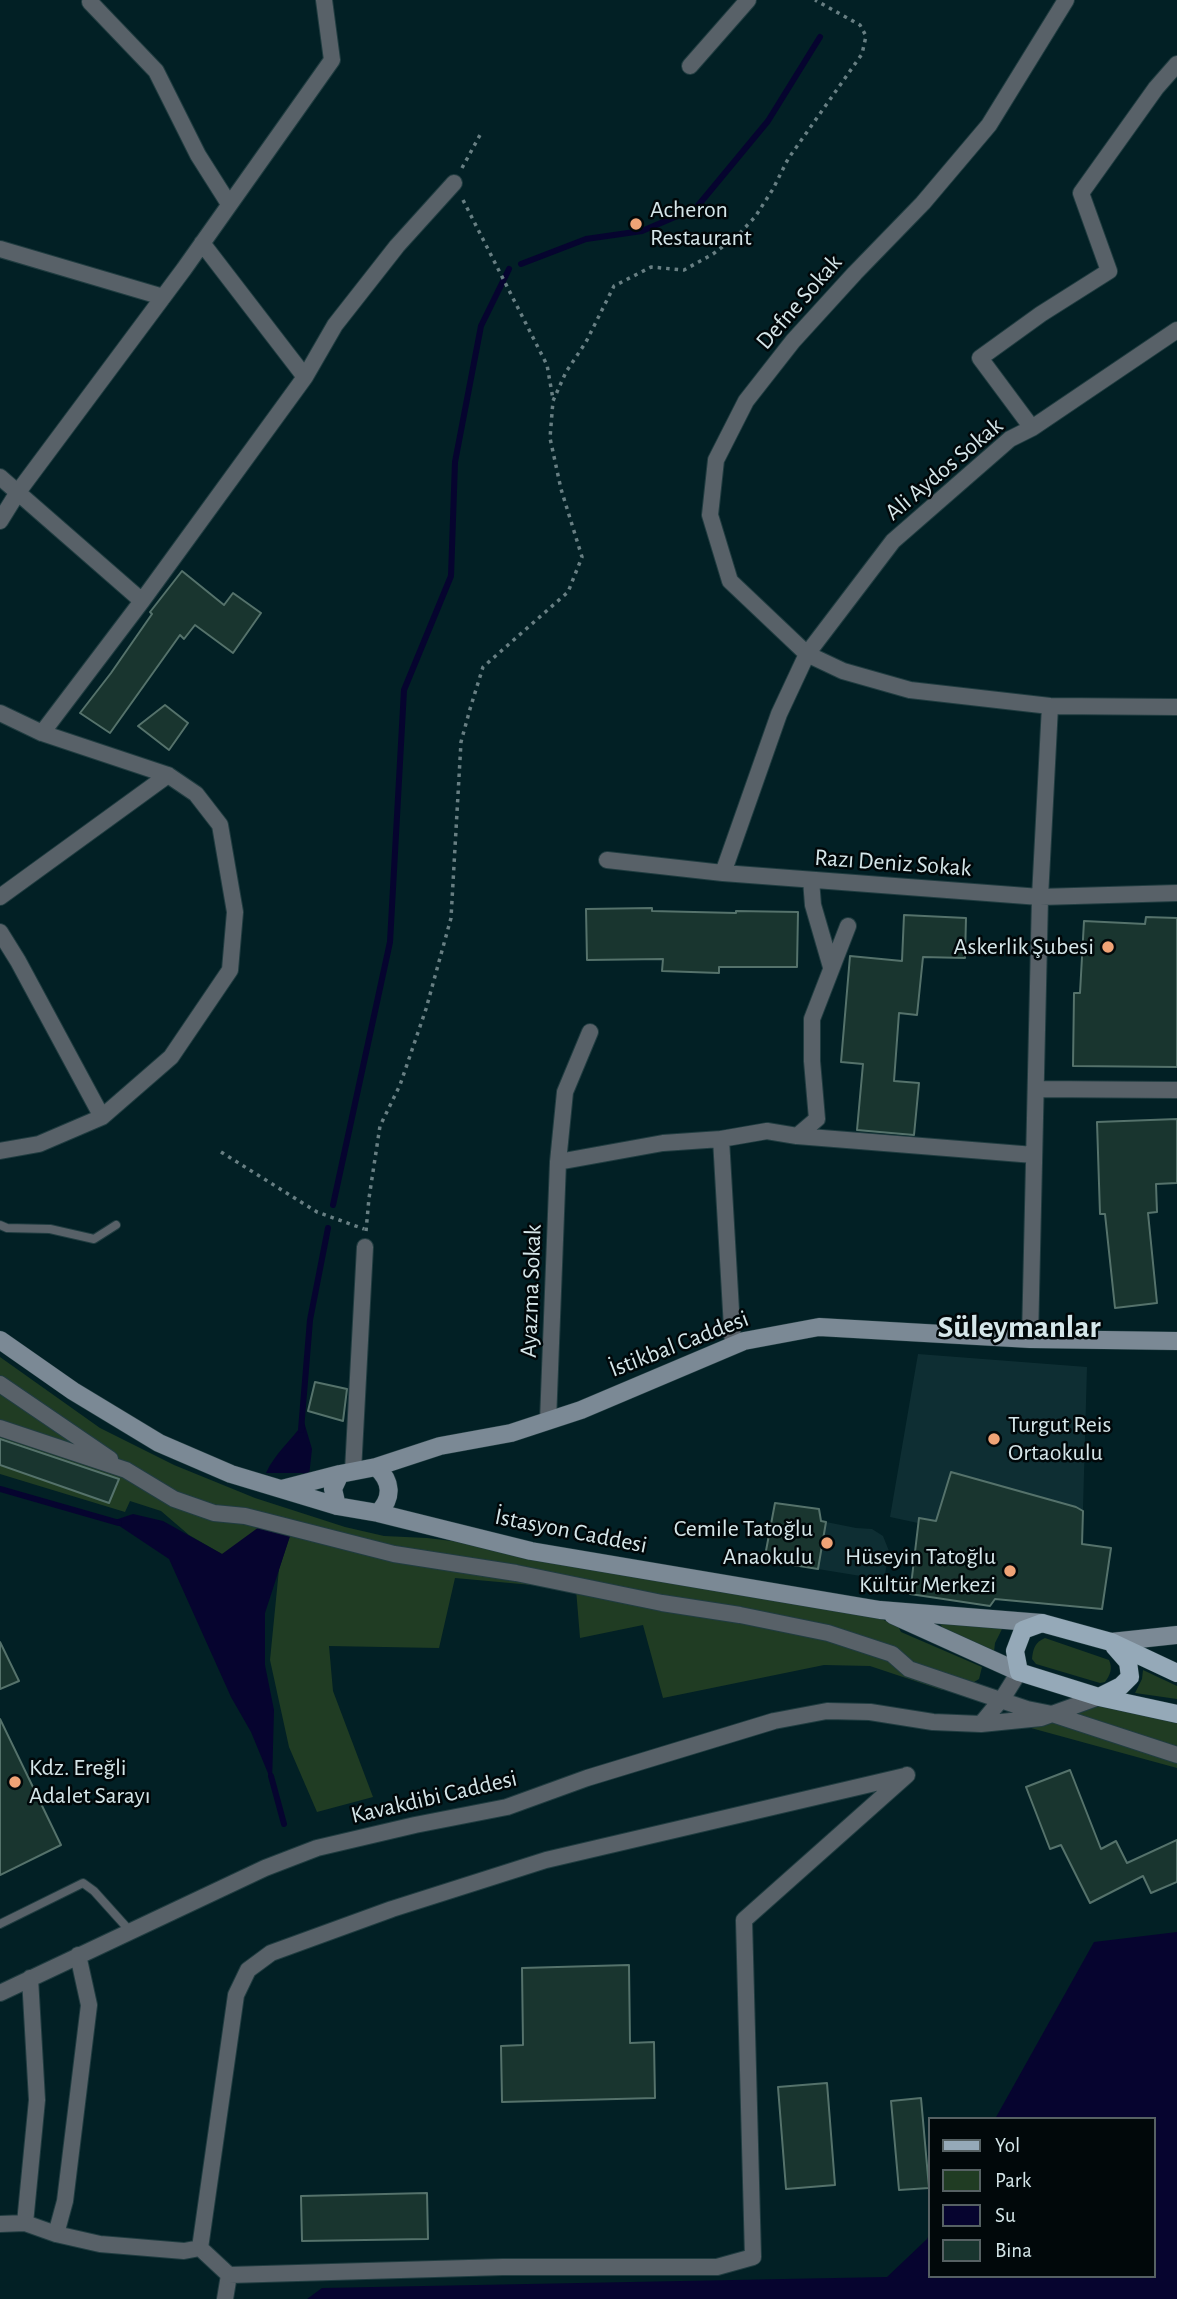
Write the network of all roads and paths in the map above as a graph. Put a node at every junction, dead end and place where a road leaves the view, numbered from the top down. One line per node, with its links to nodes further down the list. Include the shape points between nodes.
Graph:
1 (324, 0): 10 (street, via 332,60)
2 (748, 0): 7 (street)
3 (815, 0): 16 (path, via 860,24 866,36 862,54 788,159 761,208 737,236 684,270 651,267 614,286)
4 (1066, 0): 22 (street, Defne Sokak, via 989,125 923,203 793,341 746,401 716,460 710,515 730,581)
5 (90, 2): 10 (street, via 156,71 198,155)
6 (1177, 64): 17 (street, via 1081,194 1109,271 980,358)
7 (690, 66)
8 (480, 135): 9 (path)
9 (454, 183): 15 (street, via 397,246 335,326); 16 (path, via 547,365)
10 (229, 204): 11 (street)
11 (202, 243): 13 (street); 15 (street)
12 (0, 249): 13 (street)
13 (163, 297): 19 (street)
14 (1177, 330): 17 (street, Ali Aydos Sokak)
15 (305, 377): 21 (street)
16 (553, 401): 49 (path, via 550,438 582,557 568,592 483,667 473,698 461,742 451,918 426,1009 400,1085 380,1126)
17 (1032, 428): 22 (street, Ali Aydos Sokak, via 1010,439 893,541)
18 (0, 477): 19 (street)
19 (18, 492): 20 (street); 21 (street)
20 (0, 521)
21 (142, 601): 26 (street)
22 (807, 654): 23 (street, Defne Sokak, via 843,671 910,690); 29 (street, Ali Aydos Sokak, via 779,714)
23 (1050, 706): 24 (street, Defne Sokak); 33 (street)
24 (1177, 707)
25 (0, 713): 26 (street)
26 (42, 733): 27 (street)
27 (168, 775): 32 (street); 40 (street, via 196,794 220,825 234,912 230,970 171,1057)
28 (607, 860): 29 (street, Razı Deniz Sokak)
29 (723, 873): 30 (street, Razı Deniz Sokak)
30 (811, 880): 33 (street, Razı Deniz Sokak); 36 (street, via 813,905)
31 (1177, 893): 33 (street, Razı Deniz Sokak)
32 (0, 897)
33 (1040, 897): 38 (street)
34 (848, 926): 36 (street)
35 (0, 932): 40 (street)
36 (831, 967): 41 (street, via 812,1019 817,1119)
37 (590, 1032): 46 (street, Ayazma Sokak, via 565,1092)
38 (1036, 1089): 39 (street); 45 (street)
39 (1177, 1090)
40 (102, 1118): 43 (street, via 38,1144)
41 (797, 1136): 42 (street, via 767,1131); 45 (street)
42 (721, 1139): 46 (street, via 663,1143); 54 (street)
43 (0, 1151)
44 (221, 1152): 49 (path, via 317,1212)
45 (1034, 1155): 51 (street)
46 (558, 1162): 56 (street, Ayazma Sokak)
47 (0, 1225): 48 (lane, via 94,1239)
48 (116, 1225)
49 (366, 1229): 50 (path)
50 (365, 1247): 59 (street)
51 (1030, 1339): 53 (main road, İstikbal Caddesi); 54 (main road, İstikbal Caddesi, via 819,1326)
52 (0, 1340): 61 (main road, via 159,1443)
53 (1177, 1341)
54 (733, 1345): 56 (main road, İstikbal Caddesi)
55 (0, 1384): 60 (street)
56 (548, 1421): 58 (main road, İstikbal Caddesi, via 440,1446)
57 (0, 1428): 60 (street)
58 (376, 1467): 59 (main road, İstikbal Caddesi); 63 (main road, via 389,1489)
59 (346, 1472): 61 (main road, İstikbal Caddesi); 62 (main road, via 333,1489)
60 (139, 1477): 71 (street, via 174,1499 205,1510 394,1554 828,1633 892,1654 909,1669)
61 (279, 1489): 62 (main road)
62 (337, 1506): 63 (main road)
63 (378, 1513): 64 (main road, İstasyon Caddesi, via 531,1551)
64 (880, 1610): 65 (main road, İstasyon Caddesi); 68 (main road, İstasyon Caddesi)
65 (1042, 1623): 67 (main road); 68 (main road, via 1023,1630 1018,1640)
66 (1177, 1635): 67 (main road)
67 (1111, 1642): 69 (main road); 70 (main road, via 1128,1662 1130,1677)
68 (1019, 1672): 70 (main road); 71 (street)
69 (1177, 1673)
70 (1099, 1697): 72 (main road); 73 (street)
71 (1001, 1700): 73 (street); 74 (street)
72 (1177, 1714)
73 (1058, 1716): 74 (street, Kavakdibi Caddesi); 75 (street); 76 (street)
74 (981, 1724): 78 (street, Kavakdibi Caddesi, via 828,1711 774,1721 507,1807 317,1848)
75 (1177, 1746)
76 (1177, 1755)
77 (0, 1924): 78 (lane, via 83,1883)
78 (130, 1930): 79 (street, Kavakdibi Caddesi)
79 (78, 1955): 80 (street, Kavakdibi Caddesi); 84 (street, via 89,2005 65,2201)
80 (30, 1978): 81 (street, Kavakdibi Caddesi); 82 (street, via 37,2100)
81 (0, 1993)
82 (25, 2222): 83 (street); 84 (street)
83 (0, 2224)
84 (56, 2234): 85 (street, via 100,2244 184,2252)
85 (200, 2248): 86 (street); 86 (street, via 236,1995 248,1970 271,1953 546,1860 907,1776 744,1920 753,2258 716,2267 503,2267)
86 (229, 2276): 87 (street)
87 (225, 2299)

